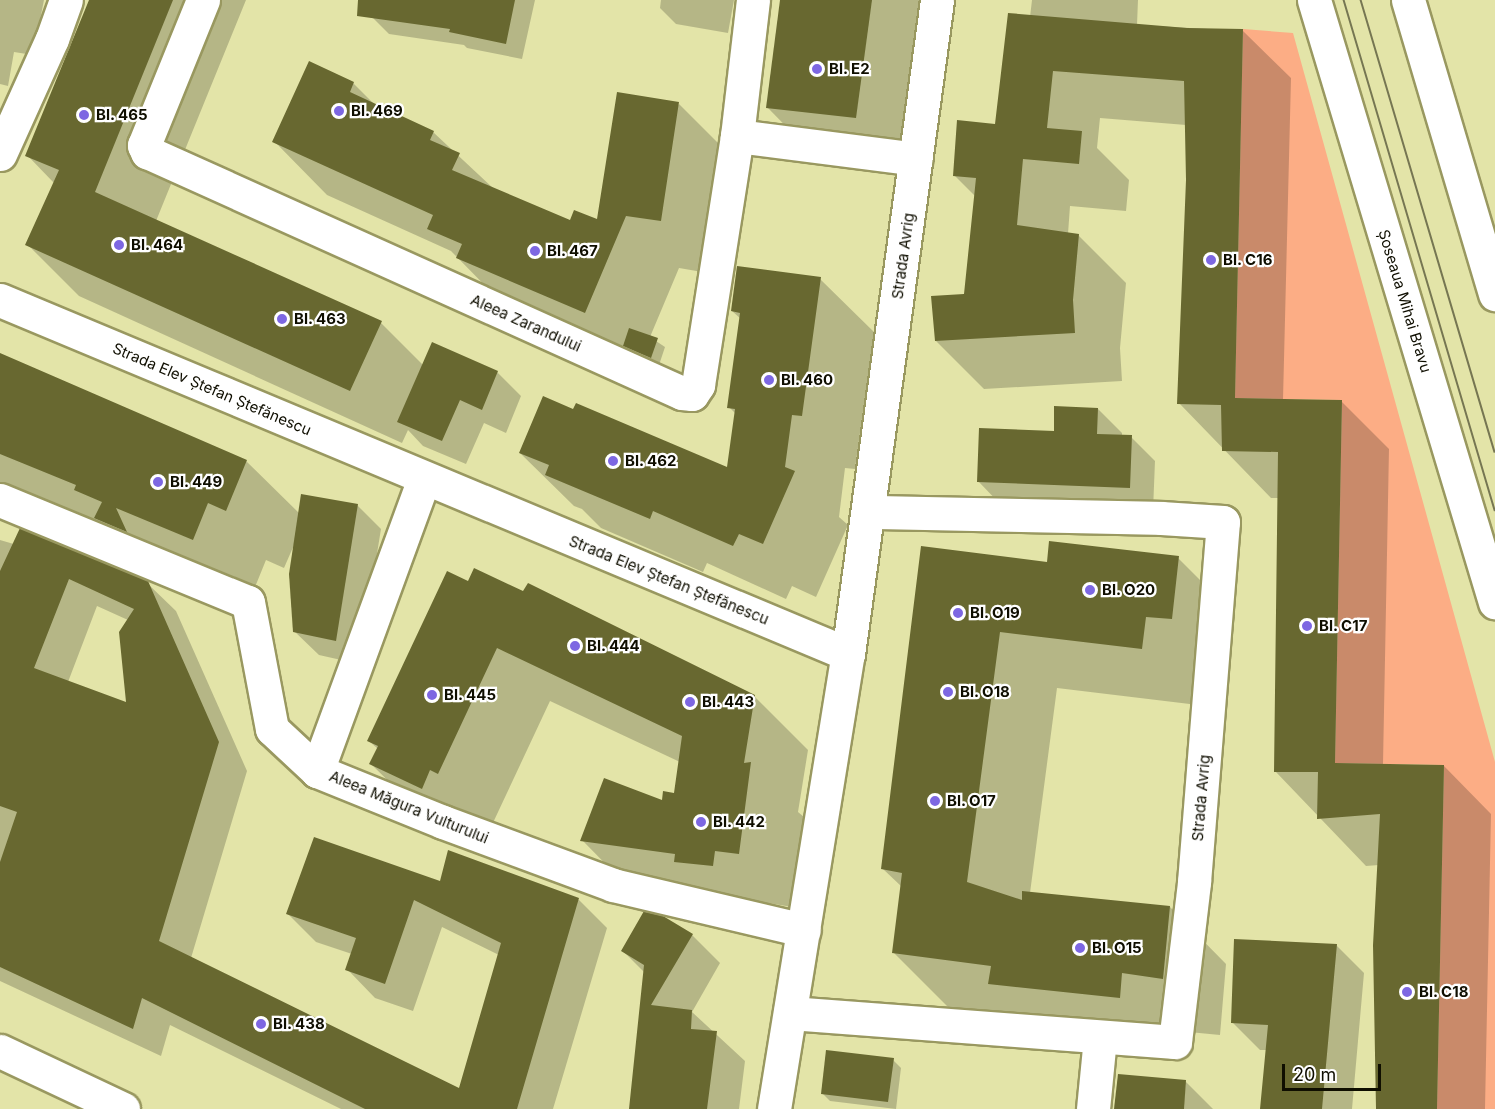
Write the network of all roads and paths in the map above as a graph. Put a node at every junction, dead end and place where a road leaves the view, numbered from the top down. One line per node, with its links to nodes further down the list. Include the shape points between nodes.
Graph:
1 (66, 0): 8 (street)
2 (203, 0): 7 (street, Aleea Zarandului, via 144,145 147,153 682,393 692,394 699,385)
3 (753, 0): 7 (street, Aleea Zarandului)
4 (937, 0): 9 (street, Strada Avrig)
5 (1314, 0): 15 (street, Șoseaua Mihai Bravu)
6 (1408, 0): 10 (street)
7 (737, 136): 9 (street)
8 (0, 154)
9 (916, 159): 14 (street, Strada Avrig)
10 (1495, 294)
11 (0, 300): 12 (street, Strada Elev Ștefan Ștefănescu)
12 (424, 479): 16 (street, Strada Elev Ștefan Ștefănescu); 17 (street)
13 (0, 500): 17 (street, Aleea Măgura Vulturului, via 248,602 272,729)
14 (868, 512): 16 (street, Strada Avrig); 20 (street, Strada Avrig, via 1223,522 1199,828 1175,1042)
15 (1495, 602)
16 (848, 654): 18 (street, Strada Avrig)
17 (317, 771): 18 (street, Aleea Măgura Vulturului, via 613,885)
18 (804, 930): 19 (street, Strada Avrig)
19 (790, 1013): 20 (street, Strada Avrig); 23 (street, Strada Avrig)
20 (1100, 1038): 24 (street)
21 (0, 1051): 22 (street)
22 (123, 1109)
23 (774, 1109)
24 (1093, 1109)

